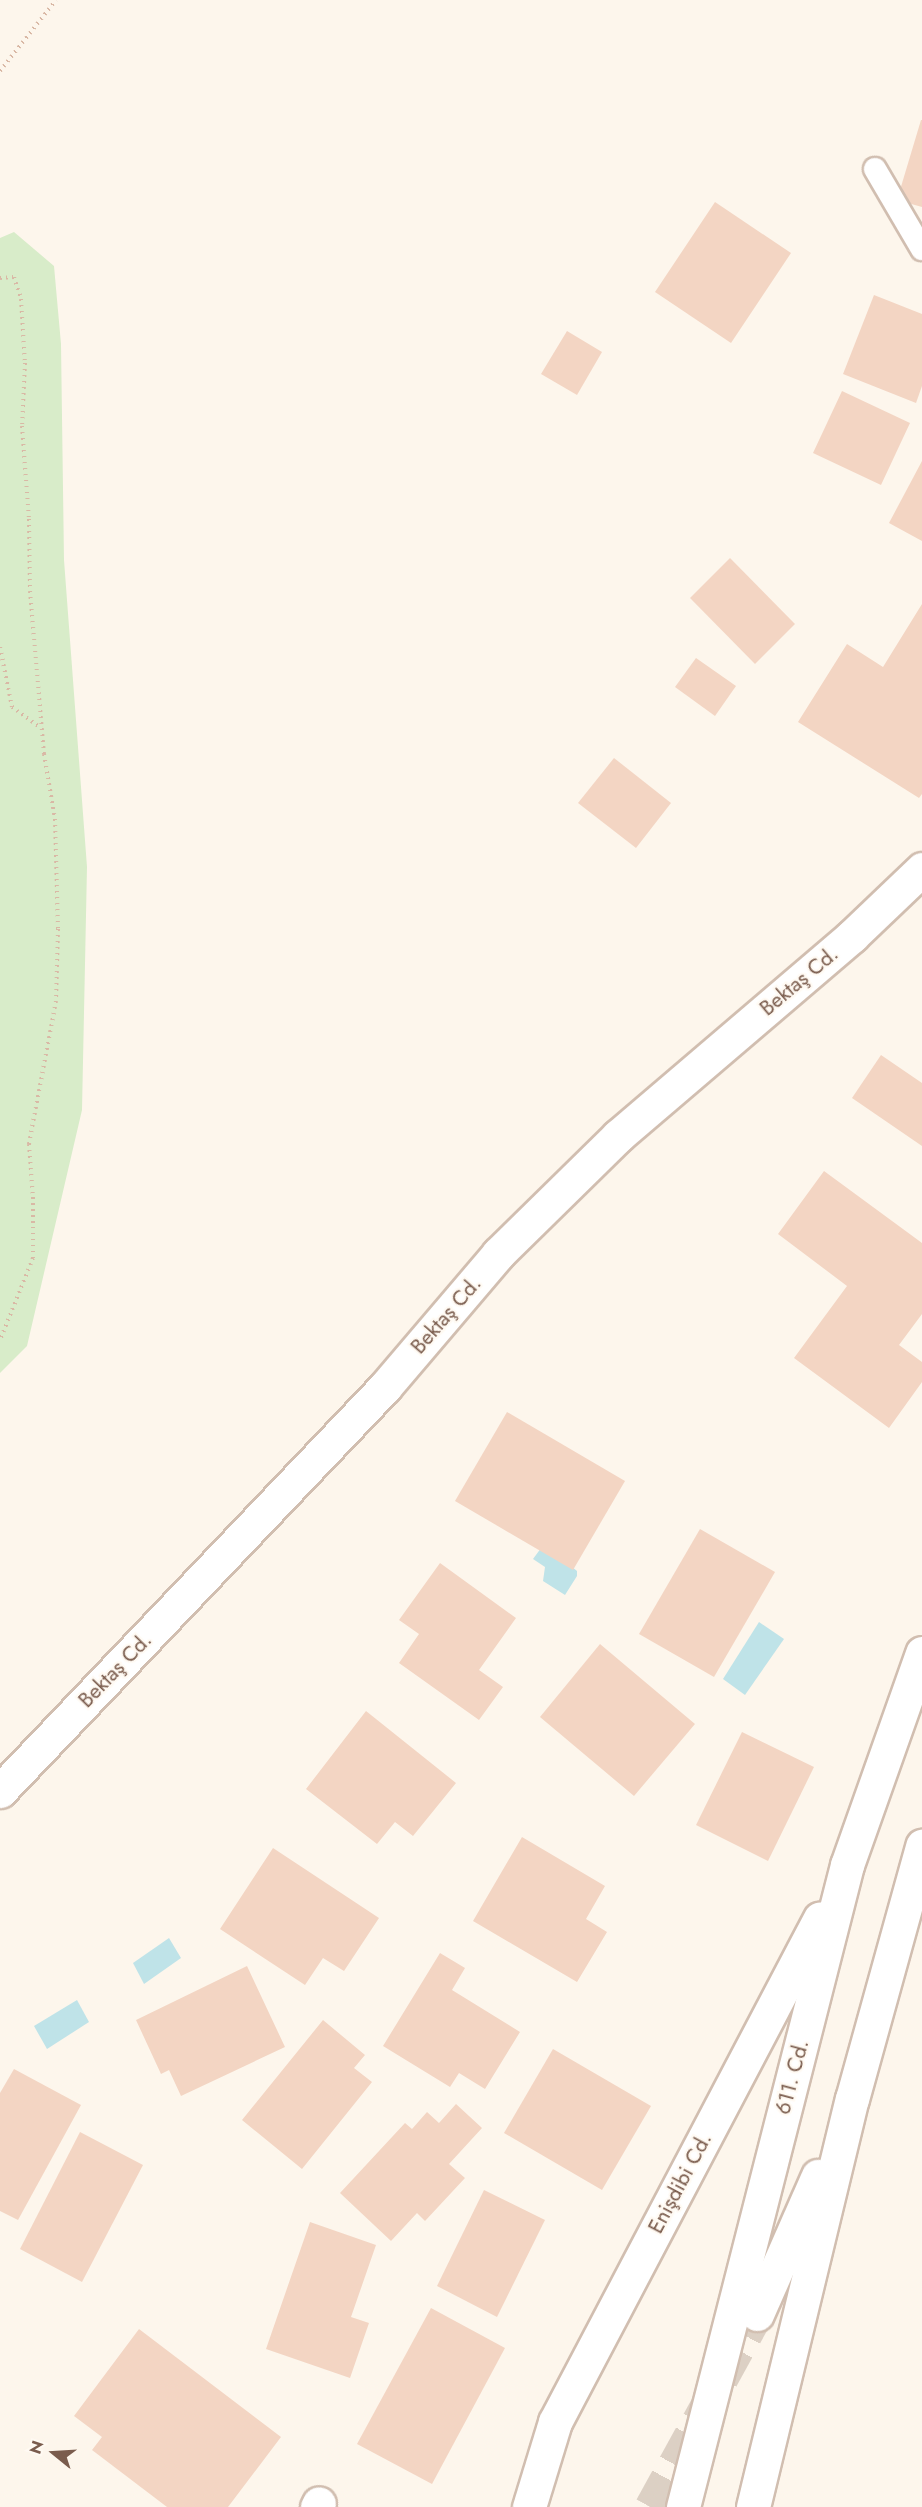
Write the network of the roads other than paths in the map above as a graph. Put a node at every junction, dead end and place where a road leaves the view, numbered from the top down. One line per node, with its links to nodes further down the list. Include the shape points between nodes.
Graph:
1 (875, 169): 2 (lane)
2 (922, 249)
3 (922, 869): 5 (street, Bektaş Cd., via 852,936 618,1136 506,1246 384,1387)
4 (922, 1653): 7 (street, 611. Cd.)
5 (0, 1791)
6 (922, 1846): 8 (street)
7 (847, 1866): 10 (street, Enişdibi Cd., via 555,2422); 11 (street, 611. Cd.)
8 (852, 2099): 9 (street); 12 (street)
9 (757, 2314)
10 (529, 2507)
11 (683, 2507)
12 (753, 2507)

